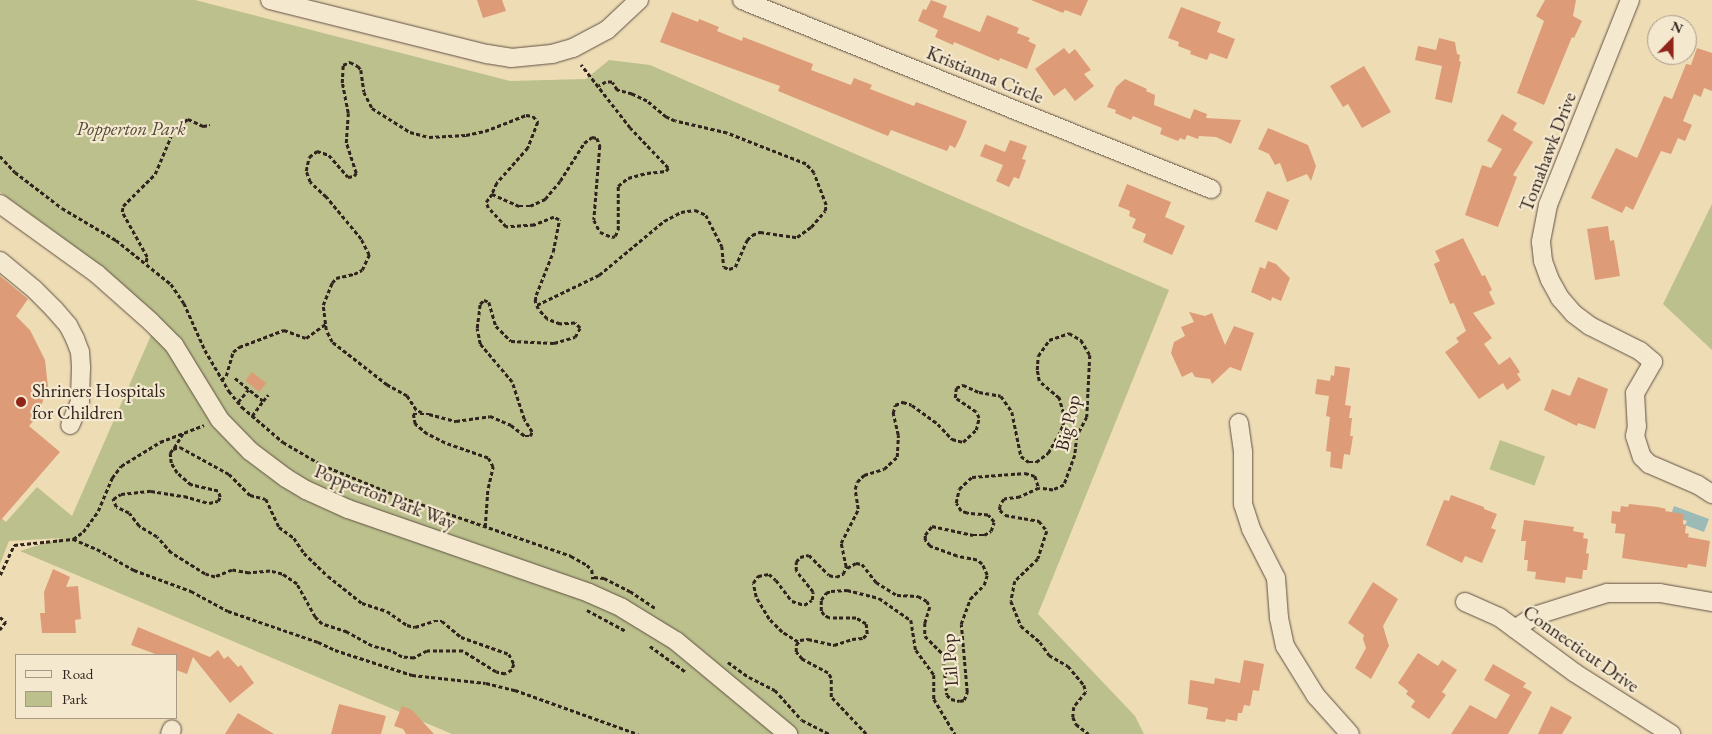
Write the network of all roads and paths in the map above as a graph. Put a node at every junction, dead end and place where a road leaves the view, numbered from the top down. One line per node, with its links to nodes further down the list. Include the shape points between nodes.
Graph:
1 (270, 0): 2 (street, via 511,58 552,54 573,48 607,30)
2 (639, 0)
3 (742, 0): 9 (street, Kristianna Circle)
4 (1630, 0): 32 (street, Tomahawk Drive, via 1548,205 1541,242 1543,261 1560,298 1574,314 1590,326 1640,351 1653,362 1635,393 1637,447 1649,464 1698,484)
5 (581, 65): 6 (path)
6 (599, 86): 10 (path, via 630,128 668,168 628,178 618,186 618,230 615,236 608,237 600,232 594,220 600,146 594,137 584,143 560,180 540,203 519,206); 14 (path, via 612,82 617,90 647,101 666,117 726,133 806,164 814,173 826,205 825,211 797,237 760,232 752,235 735,268 729,269 724,267 722,246 706,215 695,210 681,212 656,226 599,275)
7 (210, 125): 13 (path, via 203,126 188,119 174,129 156,174 123,206 122,212 148,257)
8 (0, 156): 13 (path, via 15,172 62,208)
9 (1211, 189)
10 (492, 194): 14 (path, via 486,202 488,208 506,227 534,225 554,217 560,220 554,252 536,295); 15 (path, via 497,183 524,154 537,120 526,115 485,132 466,135 430,137 410,132 372,108 364,92 361,70 350,62 343,65 342,83 348,113 346,144 356,173 348,177 329,155 317,151 309,157 306,171 310,182 361,238 369,255 364,268 334,280 323,305)
11 (0, 204): 50 (street, Popperton Park Way, via 98,274 151,322 174,345 220,420 250,452 286,478 348,509 588,593 622,608 676,641)
12 (0, 261): 28 (street, via 48,303 75,339 80,352 80,402)
13 (146, 262): 17 (path, via 178,294)
14 (536, 305): 23 (path, via 550,321 578,324 579,334 570,340 554,343 511,341 496,326 491,305 484,300 480,304 476,328 482,348 512,382 524,419 532,432 530,436 494,417 456,421)
15 (325, 324): 17 (path, via 306,338 284,330 239,347 233,352); 22 (path, via 332,342 387,385 407,396)
16 (235, 378): 18 (path)
17 (222, 380): 21 (path)
18 (248, 390): 20 (path); 21 (path)
19 (268, 395): 20 (path)
20 (263, 401): 25 (path)
21 (238, 402): 25 (path)
22 (414, 407): 23 (path); 24 (path)
23 (422, 413): 24 (path)
24 (414, 414): 33 (path, via 415,424 427,434 488,458 493,467 486,497)
25 (252, 416): 33 (path, via 262,428 322,465)
26 (210, 423): 29 (path)
27 (1239, 423): 54 (street, via 1243,452 1243,504 1251,529 1276,578 1285,646 1316,696)
28 (70, 425)
29 (184, 432): 30 (path); 34 (path, via 160,442 121,466 90,524)
30 (173, 449): 30 (path, via 188,450 230,474 250,495 266,500 279,527 294,538 304,553 328,576 362,603 387,611 415,627 442,621 461,637 509,654 514,664 512,670 505,674 496,672 463,651 427,651 414,658 402,657 322,624 315,618 297,584 282,574 232,570 215,577 171,553 157,536 139,526 129,513 116,507 113,499 121,494 150,491 209,503 218,501 218,490 192,485 177,473 170,457)
31 (1039, 488): 35 (path, Lil Pop, via 1035,476 1025,472 972,477 959,489 956,503 961,510 984,513 992,518 991,531 973,535 932,526 925,535 930,546 977,560 987,574 984,585 970,599 961,624 964,700 951,699 947,694 943,654 926,636 925,623 930,607 926,601 918,596 896,595 876,582 859,563); 35 (path, Big Pop, via 1053,490 1064,485 1075,455 1077,436 1087,417 1090,355 1081,340 1069,333 1050,340 1038,356 1039,381 1059,398 1063,425 1048,453 1036,462 1029,462 1021,456 1012,412 997,395 963,385 956,388 955,398 976,412 979,418 976,430 963,442 952,439 912,405 903,402 895,405 897,457 884,470 864,475 856,482 858,510 841,547); 53 (path, via 1004,500 1000,506 1005,515 1039,521 1047,531 1038,559 1015,581 1011,602 1021,626 1040,642 1049,655 1068,666 1084,685 1086,692 1074,707 1073,717 1076,724)
32 (1712, 494)
33 (485, 527): 37 (path, via 581,561 592,570)
34 (73, 539): 36 (path, via 14,545); 49 (path, via 134,570 191,591 231,612 335,650 412,675 486,683 515,690)
35 (846, 569): 46 (path, via 839,577 833,576 809,555 800,557 796,570 813,592 812,600 804,605 792,601 768,574 761,574 755,579 753,590 764,611 776,627)
36 (0, 575)
37 (591, 584)
38 (1465, 602): 42 (street, Connecticut Drive, via 1499,617)
39 (1712, 602): 42 (street, via 1660,592 1607,593 1534,616)
40 (585, 604): 44 (path, via 591,614)
41 (0, 617): 43 (path, via 6,622)
42 (1515, 629): 48 (street, Connecticut Drive)
43 (0, 630)
44 (630, 633)
45 (643, 641): 47 (path)
46 (798, 642): 51 (path, via 795,650 798,656 828,673 831,697); 52 (path, via 808,639 834,645 863,638 867,634 866,624 856,618 829,618 824,615 820,605 826,593 847,590 884,600 911,620 916,650 934,675 934,699)
47 (692, 677)
48 (1665, 733)
49 (638, 734)
50 (788, 734)
51 (866, 734)
52 (956, 734)
53 (1089, 734)
54 (1350, 734)

